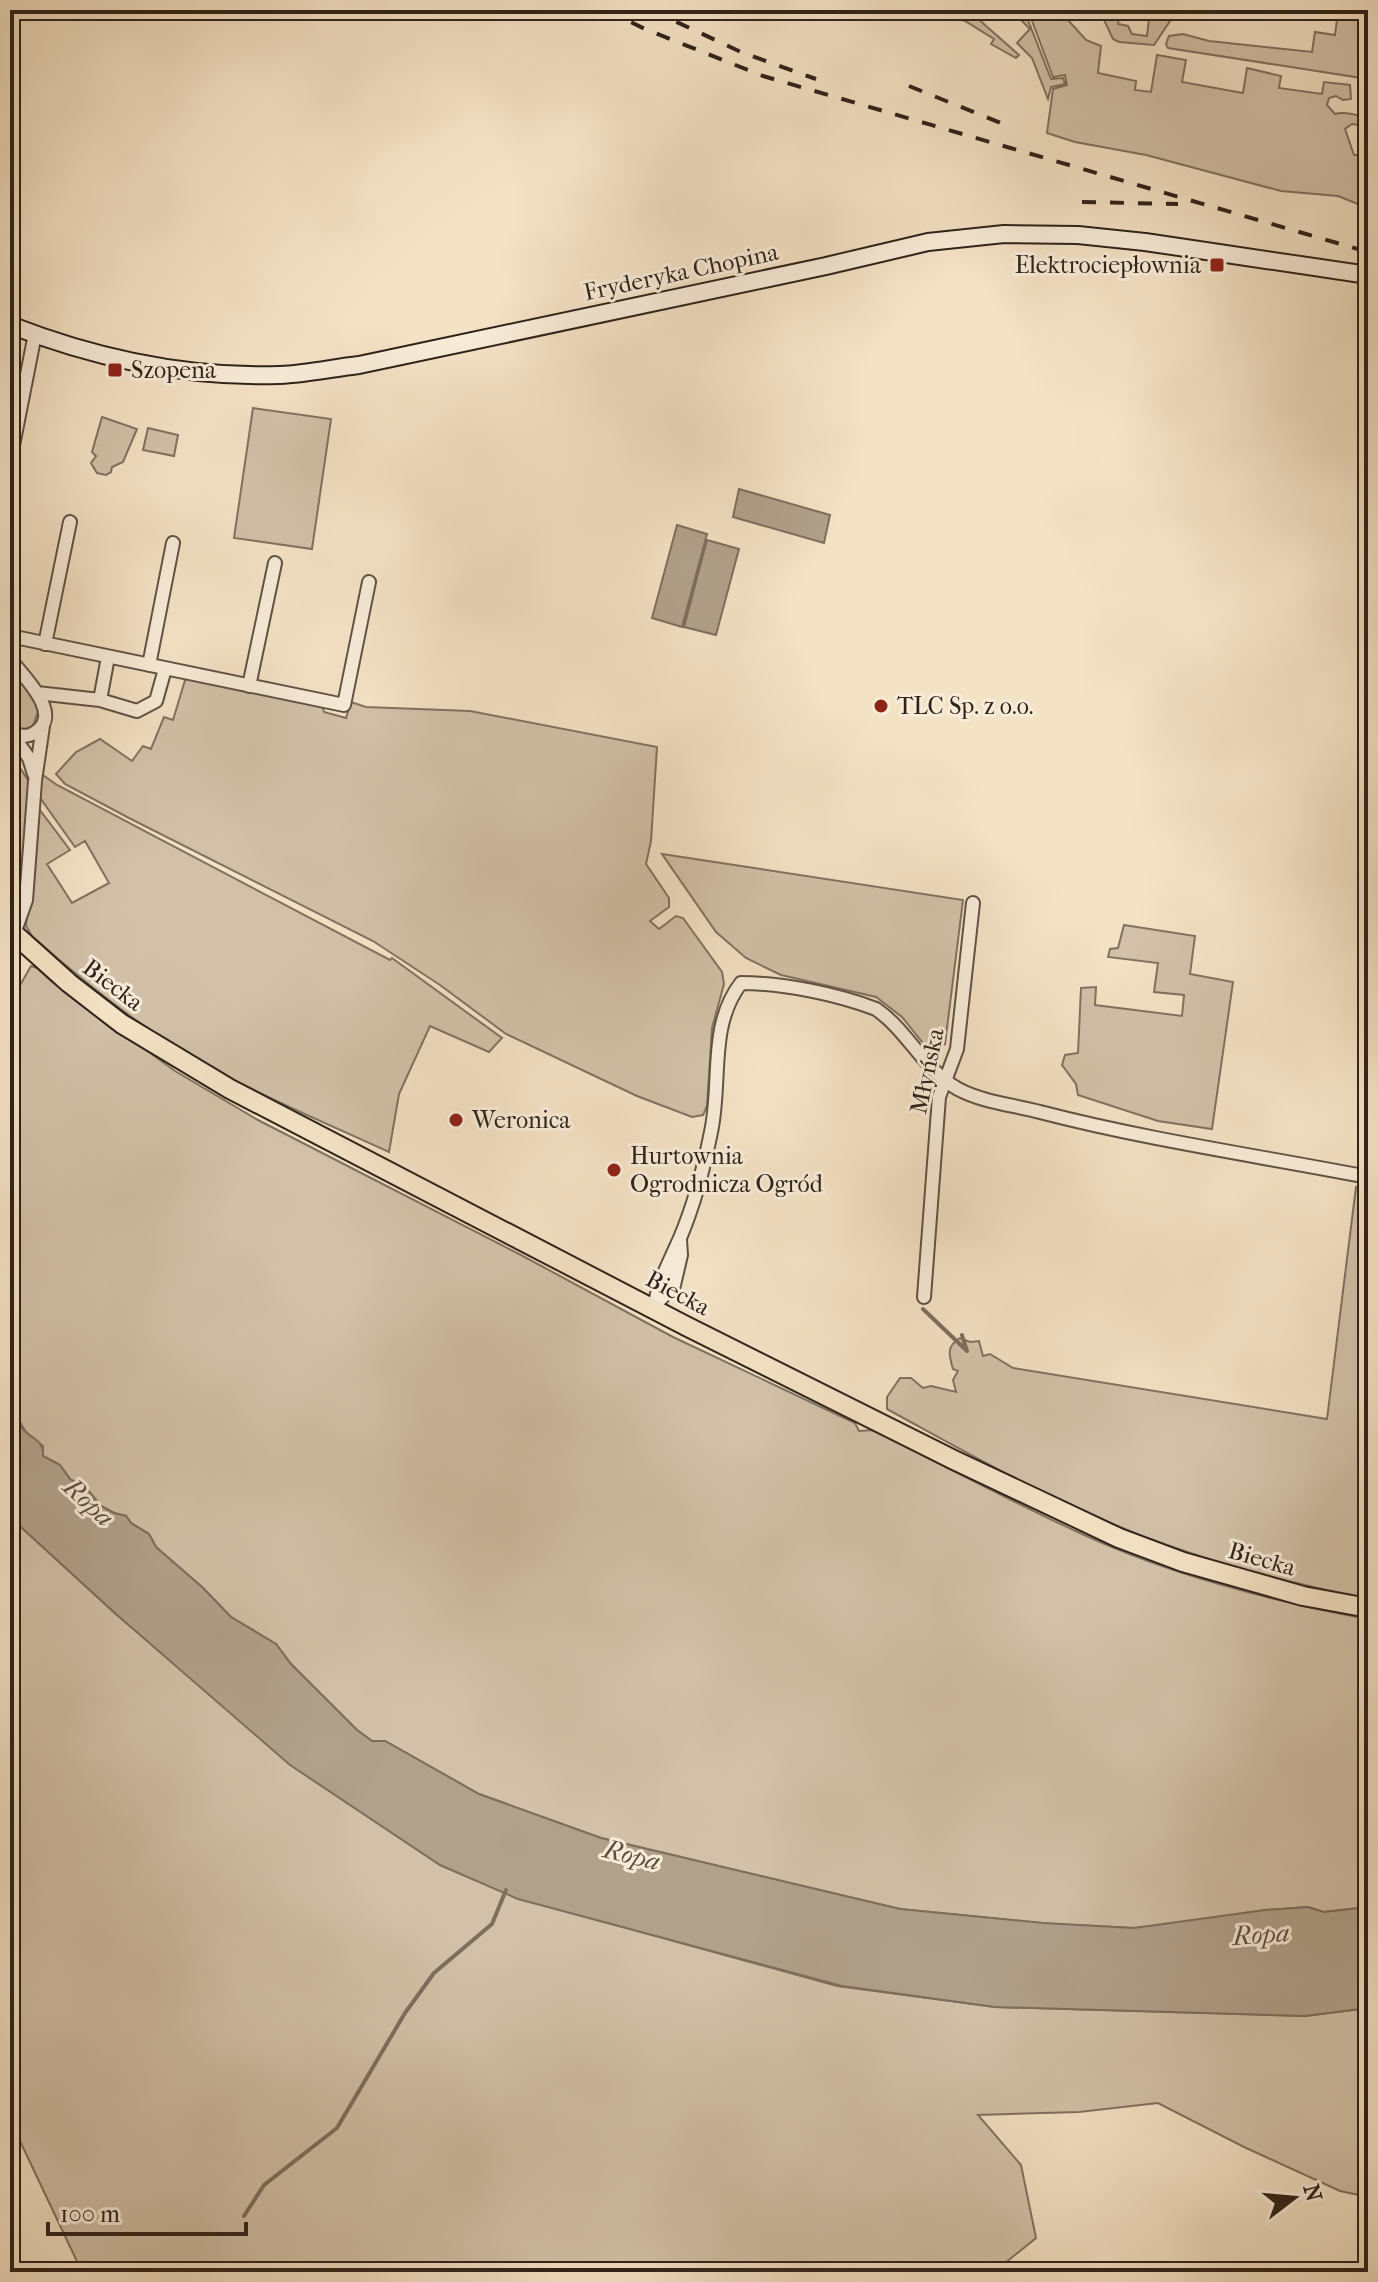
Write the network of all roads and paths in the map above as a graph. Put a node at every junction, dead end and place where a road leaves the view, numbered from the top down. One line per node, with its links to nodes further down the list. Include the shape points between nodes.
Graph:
1 (1368, 275): 3 (street, Fryderyka Chopina, via 1145,242 1004,234 928,242 359,365 282,375 151,367)
2 (10, 325): 3 (street, Fryderyka Chopina)
3 (35, 334): 4 (street)
4 (10, 461)
5 (70, 522): 10 (street)
6 (173, 543): 13 (street)
7 (275, 563): 15 (street)
8 (369, 582): 15 (street, via 344,705)
9 (10, 636): 10 (street)
10 (45, 644): 11 (street)
11 (108, 657): 13 (street); 17 (street)
12 (10, 659): 16 (street)
13 (149, 665): 14 (street)
14 (165, 669): 15 (street); 17 (street, via 156,701 137,711)
15 (249, 686)
16 (37, 693): 17 (street); 18 (street, via 45,708)
17 (100, 700)
18 (43, 726): 19 (street, via 28,736); 20 (street)
19 (10, 731): 20 (street, via 29,758)
20 (35, 781): 22 (street, via 26,900)
21 (973, 903): 23 (street, Młyńska, via 957,1049)
22 (12, 932): 26 (main road, Biecka, via 122,1024 195,1069)
23 (944, 1080): 24 (street, via 970,1094 1072,1121); 25 (street, Młyńska); 26 (street, via 876,1009 765,983 741,983 720,1025 712,1130)
24 (1368, 1177)
25 (924, 1297)
26 (654, 1307): 27 (main road, Biecka, via 1119,1538 1303,1596)
27 (1368, 1608)

